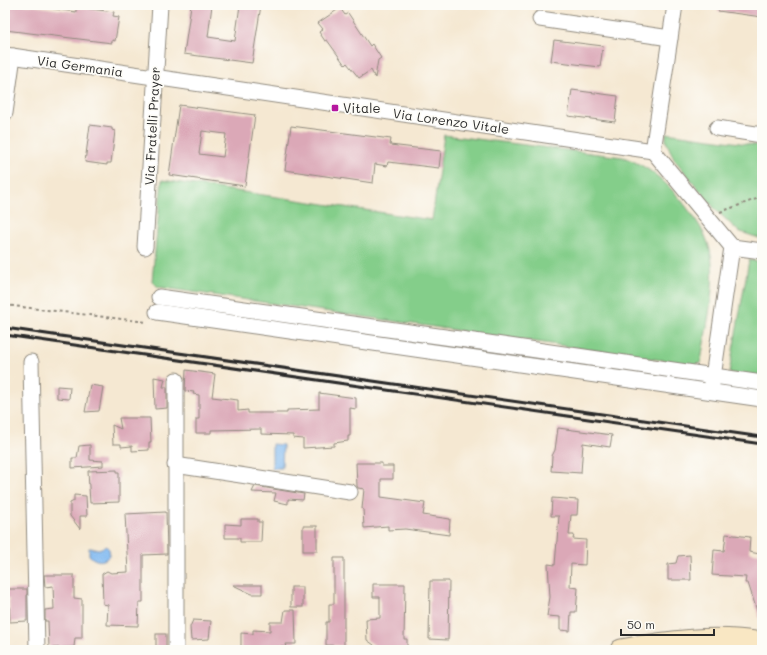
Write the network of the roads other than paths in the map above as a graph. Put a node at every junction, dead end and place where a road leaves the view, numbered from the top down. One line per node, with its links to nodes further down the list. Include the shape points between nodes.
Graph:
1 (160, 5): 6 (street, Via Fratelli Prayer)
2 (675, 5): 4 (street)
3 (540, 19): 4 (street)
4 (670, 38): 10 (street)
5 (9, 56): 6 (street, Via Germania); 7 (street)
6 (155, 77): 10 (street, Via Lorenzo Vitale); 11 (street, Via Fratelli Prayer)
7 (5, 113)
8 (717, 128): 9 (street)
9 (762, 135)
10 (653, 151): 12 (street)
11 (145, 247)
12 (732, 247): 13 (street); 17 (street)
13 (762, 251)
14 (159, 298): 17 (street)
15 (157, 312): 20 (street)
16 (31, 362): 25 (street)
17 (714, 376): 19 (street); 20 (street)
18 (176, 380): 22 (street)
19 (762, 383)
20 (711, 391): 21 (street)
21 (762, 399)
22 (175, 465): 23 (street); 26 (street)
23 (350, 492)
24 (762, 643): 27 (main road, via 699,639)
25 (38, 650)
26 (176, 650)
27 (621, 650)

